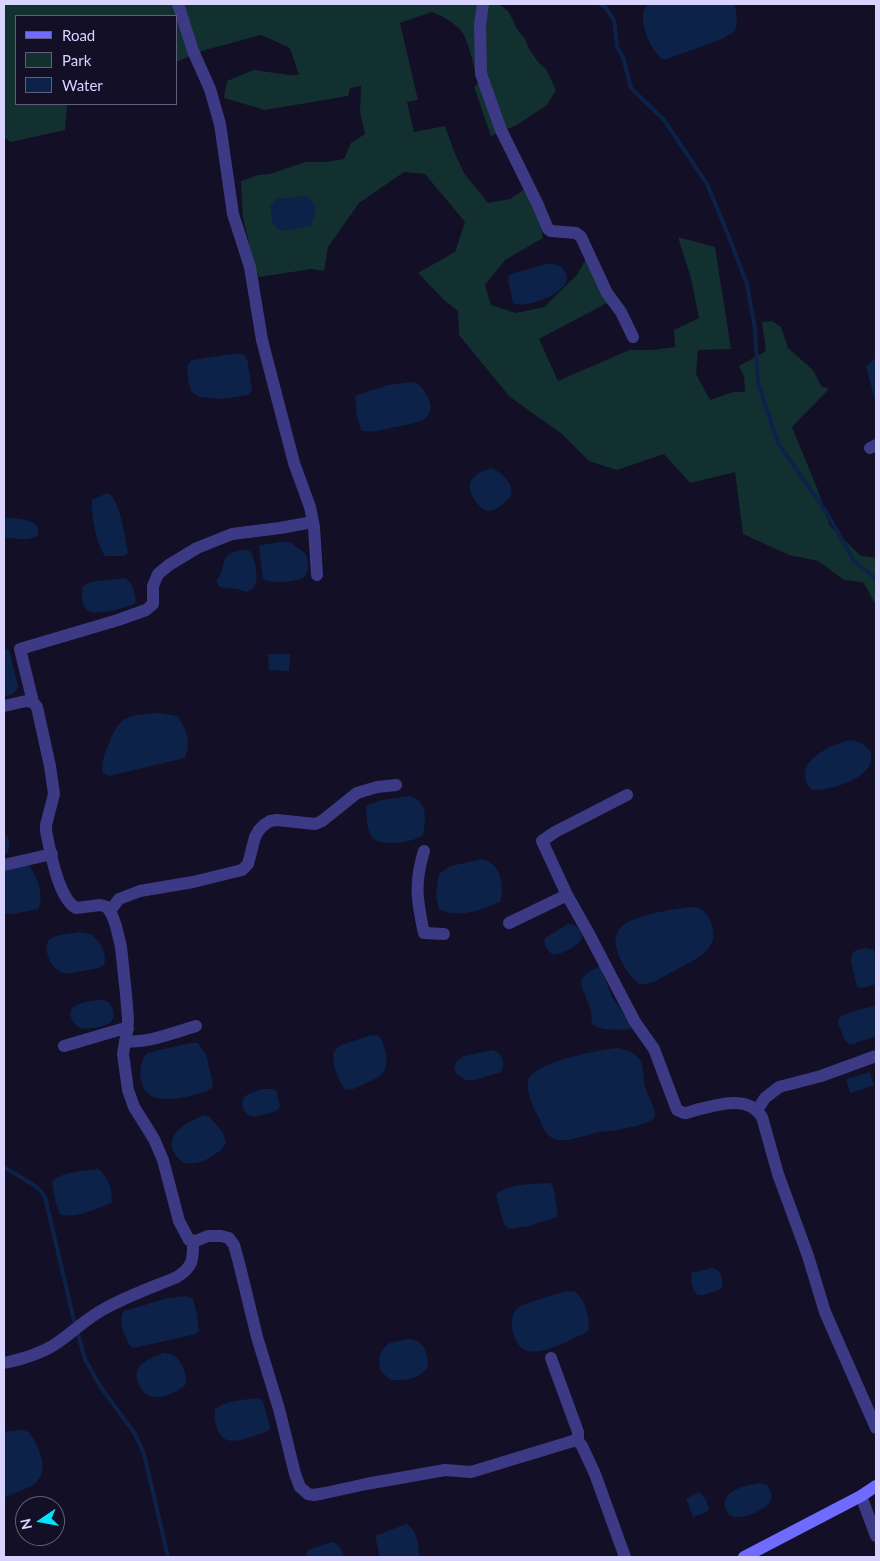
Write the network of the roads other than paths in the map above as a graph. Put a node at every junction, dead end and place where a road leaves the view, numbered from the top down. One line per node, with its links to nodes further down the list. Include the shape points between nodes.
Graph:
1 (178, 4): 4 (street, via 220,124 230,199 250,267 262,340)
2 (483, 4): 3 (street, via 481,74 501,130 548,229 576,233 581,237 607,293)
3 (633, 337)
4 (313, 522): 5 (street); 6 (street, via 232,534 197,548 158,574 153,586 153,604 146,610 20,649)
5 (317, 575)
6 (33, 702): 7 (street); 11 (street, via 37,707 54,786 46,825)
7 (4, 706)
8 (396, 785): 14 (street, via 357,793 315,824 270,821 259,830 248,864 242,870 140,891 119,900)
9 (627, 796): 13 (street, via 542,841)
10 (424, 851): 16 (street, via 418,869 417,899 424,933)
11 (52, 854): 12 (street); 14 (street, via 69,902 76,908 104,906)
12 (4, 865)
13 (566, 895): 15 (street); 21 (street, via 635,1022 654,1049 677,1110 686,1113 730,1103 741,1103)
14 (110, 911): 18 (street, via 121,947)
15 (510, 923)
16 (444, 934)
17 (196, 1026): 18 (street, via 132,1042)
18 (126, 1035): 19 (street, via 122,1029); 22 (street, via 122,1054 128,1090 160,1153 179,1222 189,1240)
19 (64, 1046)
20 (876, 1056): 21 (street, via 780,1087 765,1098)
21 (757, 1110): 25 (street, via 825,1312)
22 (193, 1241): 24 (street, via 190,1265 177,1277 103,1309 44,1352); 26 (street, via 216,1235 229,1238 234,1245 295,1474 300,1487 308,1494 325,1494 445,1470 471,1472)
23 (551, 1358): 26 (street, via 578,1432)
24 (4, 1363)
25 (876, 1428)
26 (578, 1441): 30 (street, via 595,1474)
27 (876, 1486): 28 (main road)
28 (861, 1496): 29 (street); 31 (main road)
29 (876, 1536)
30 (625, 1557)
31 (744, 1557)

